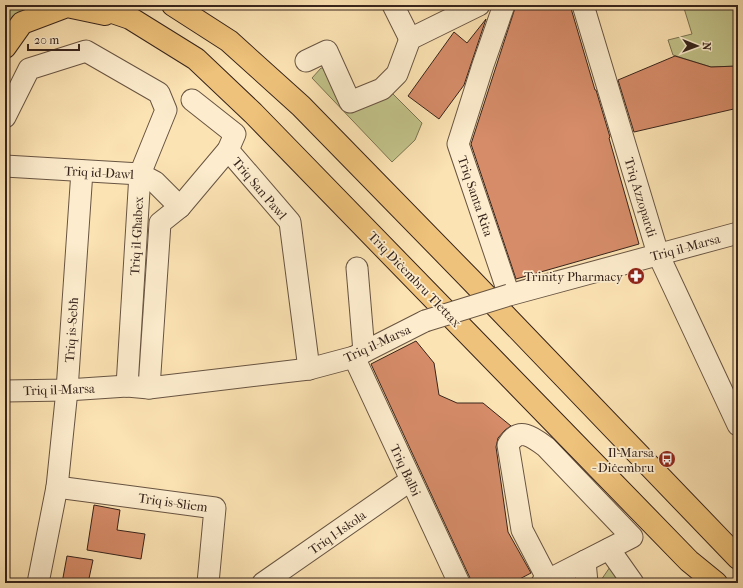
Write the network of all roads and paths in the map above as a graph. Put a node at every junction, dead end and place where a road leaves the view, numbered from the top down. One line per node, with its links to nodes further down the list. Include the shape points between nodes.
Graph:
1 (92, 5): 8 (highway, Triq Diċembru Tlettax)
2 (173, 5): 10 (highway)
3 (202, 5): 10 (highway)
4 (393, 5): 9 (street)
5 (479, 5): 9 (street)
6 (504, 5): 23 (street, Triq Santa Rita, via 458,144)
7 (583, 5): 21 (street, Triq Azzopardi)
8 (130, 18): 11 (highway, via 67,6 22,23); 43 (highway, Triq Diċembru Tlettax, via 196,59 254,113 689,561)
9 (410, 39): 12 (street, via 397,74 382,89 350,102 327,51)
10 (229, 41): 34 (highway, via 301,106)
11 (5, 47)
12 (306, 61)
13 (192, 100): 15 (street, Triq San Pawl, via 235,134)
14 (5, 117): 18 (street, Triq il-Għabex, via 29,69 86,51 159,93 166,110)
15 (228, 150): 19 (street, Triq il-Għabex); 25 (street, Triq San Pawl, via 290,222)
16 (5, 166): 17 (street, Triq id-Dawl)
17 (82, 171): 18 (street, Triq id-Dawl); 28 (street, Triq is-Sebħ)
18 (140, 174): 19 (street, Triq id-Dawl, via 155,182); 26 (street, Triq il-Għabex)
19 (180, 207): 27 (street, Triq il-Għabex, via 160,223)
20 (738, 233): 21 (street, Triq il-Marsa)
21 (658, 254): 23 (street, Triq il-Marsa); 30 (street, Triq Azzopardi)
22 (357, 268): 24 (street)
23 (509, 295): 24 (street, Triq il-Marsa, bridge, via 425,321)
24 (359, 355): 25 (street, Triq il-Marsa); 31 (street, Triq Balbi)
25 (309, 369): 27 (street, Triq il-Marsa)
26 (127, 386): 27 (street, Triq il-Marsa); 28 (street, Triq il-Marsa)
27 (149, 388)
28 (67, 390): 29 (street, Triq il-Marsa); 32 (street, Triq is-Sebħ)
29 (5, 391)
30 (738, 425)
31 (411, 480): 39 (street, Triq l-Iskola); 40 (street, Triq Balbi)
32 (57, 487): 37 (street, Triq is-Sebħ); 38 (street, Triq is-Sliem, via 215,508)
33 (609, 549): 35 (street); 36 (street, via 632,537 546,447 533,436 517,435 508,445 522,530); 42 (street)
34 (738, 558)
35 (584, 562): 36 (street); 41 (street)
36 (545, 582)
37 (38, 583)
38 (208, 583)
39 (263, 583)
40 (459, 583)
41 (587, 583)
42 (632, 583)
43 (716, 583)

